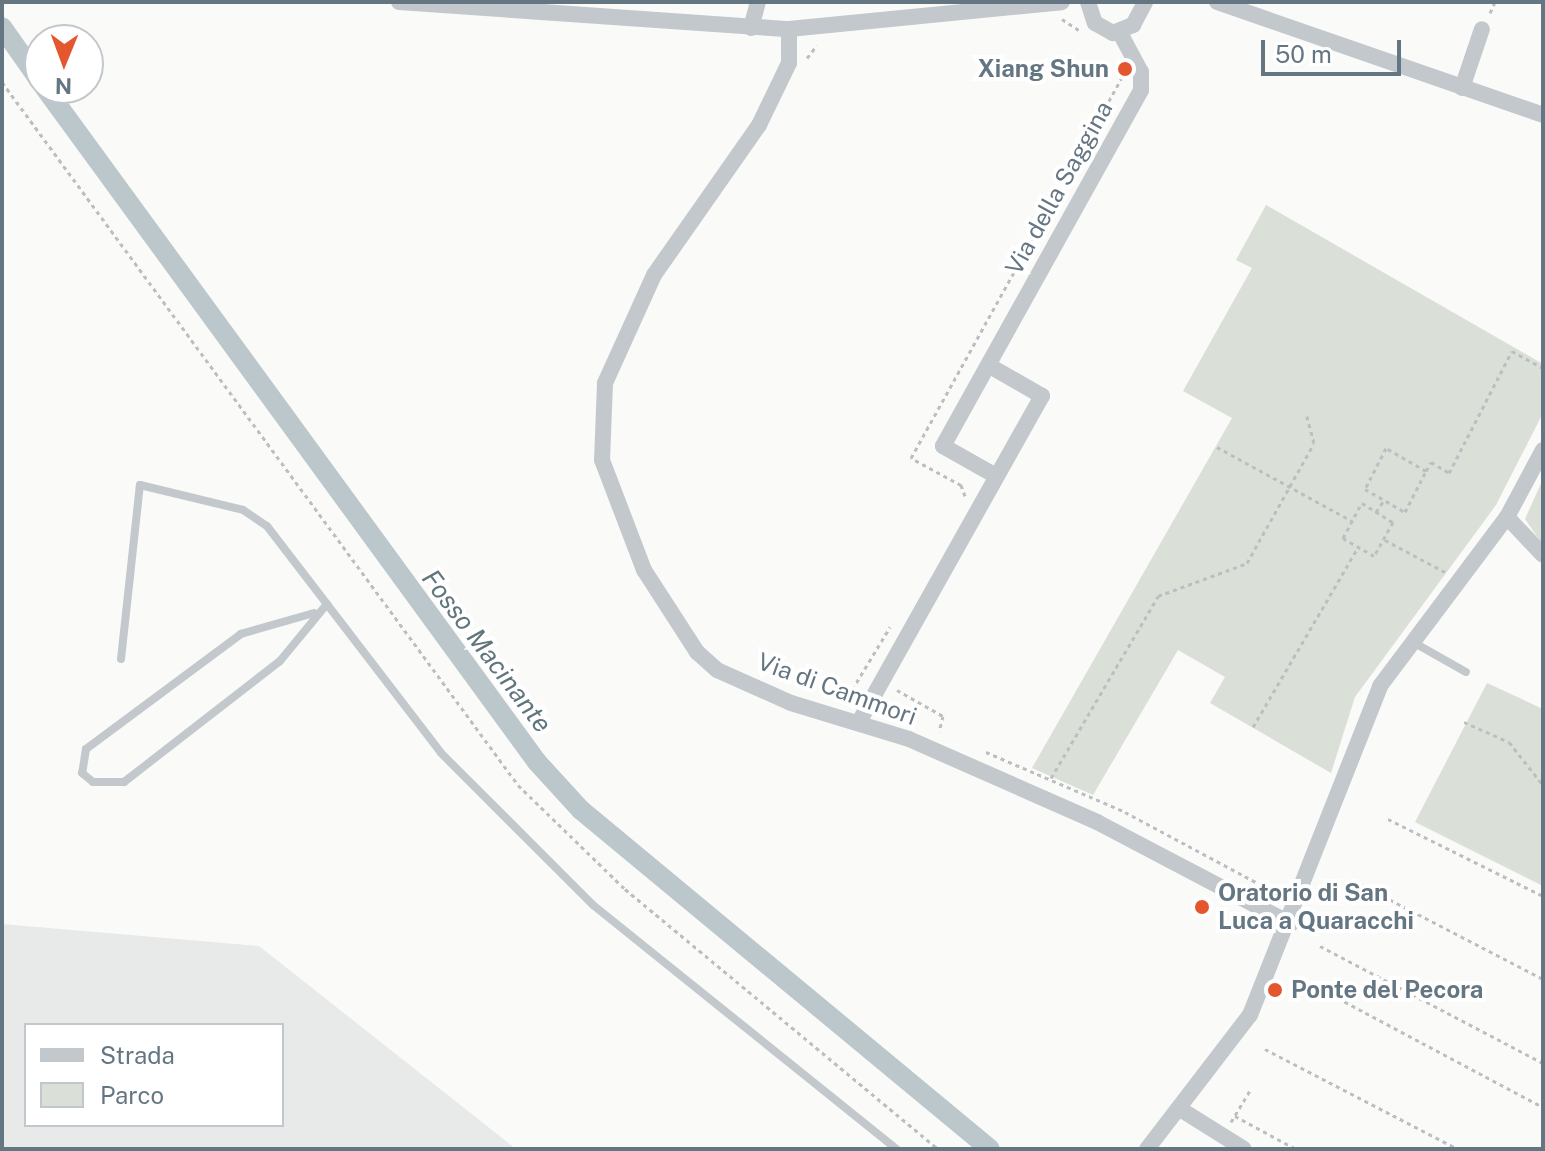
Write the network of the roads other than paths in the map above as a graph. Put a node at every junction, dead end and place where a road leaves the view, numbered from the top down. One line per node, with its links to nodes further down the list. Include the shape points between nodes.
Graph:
1 (399, 2): 7 (street)
2 (758, 2): 8 (street)
3 (1062, 2): 9 (street)
4 (1088, 2): 11 (street, via 1101,30)
5 (1145, 2): 11 (street, via 1139,18)
6 (1217, 2): 12 (street)
7 (595, 9): 8 (street)
8 (751, 28): 9 (street)
9 (789, 29): 24 (street, Via di Cammori, via 789,63 759,125 677,238 637,309 605,383 600,450 638,560 705,661 791,703)
10 (1482, 29): 12 (street)
11 (1120, 33): 14 (street, Via della Saggina, via 1141,72 1141,90)
12 (1462, 88): 13 (street)
13 (1543, 115)
14 (988, 365): 16 (street, Via della Saggina, via 943,446); 16 (street, via 1042,396)
15 (1543, 450): 17 (street)
16 (996, 476): 24 (street)
17 (1507, 517): 18 (street); 21 (street)
18 (1543, 555)
19 (327, 604): 20 (lane); 22 (lane, via 267,526 243,510 140,485); 27 (lane, via 441,753 593,905)
20 (314, 613): 20 (lane, via 280,661 124,782 93,782 82,773 86,749 241,634)
21 (1410, 641): 23 (lane); 25 (street, via 1367,713)
22 (121, 659)
23 (1466, 672)
24 (859, 722): 25 (street, Via di Cammori, via 1097,822)
25 (1291, 924): 26 (street, via 1250,1015)
26 (1180, 1109): 28 (street); 29 (street)
27 (897, 1149)
28 (1147, 1149)
29 (1244, 1149)

